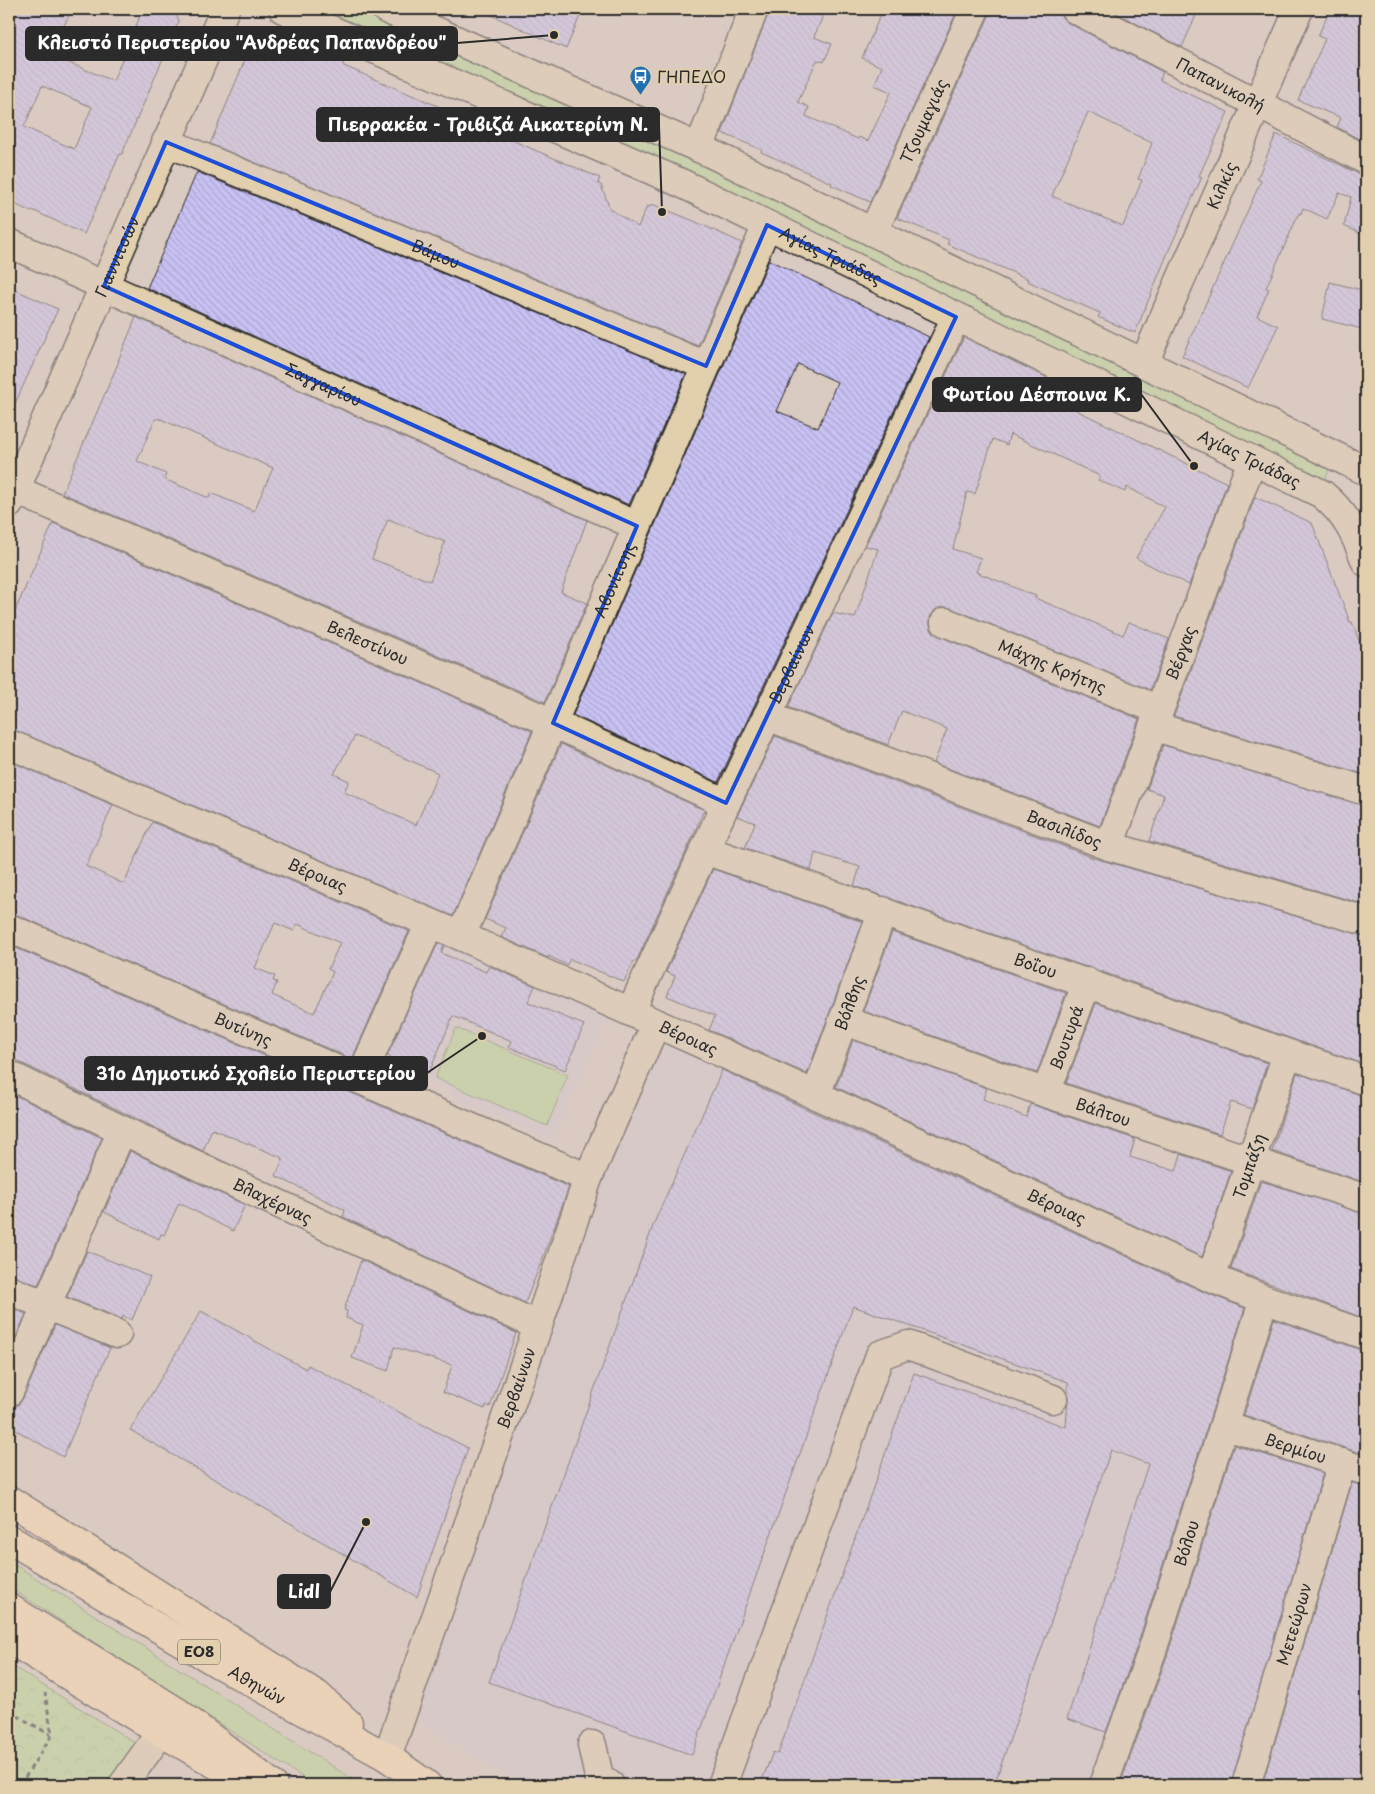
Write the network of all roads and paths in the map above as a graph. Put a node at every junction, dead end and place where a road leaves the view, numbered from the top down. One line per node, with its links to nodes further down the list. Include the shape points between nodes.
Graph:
1 (225, 9): 9 (street, Γιαννιτσών)
2 (283, 9): 12 (street, Αγίας Τριάδας, via 681,183)
3 (386, 9): 10 (street)
4 (754, 9): 10 (street)
5 (975, 9): 13 (street, Τζουμαγιάς)
6 (1075, 9): 8 (street, Παπανικολή)
7 (1299, 9): 8 (street, Κιλκίς)
8 (1257, 103): 11 (street, Παπανικολή); 17 (street, Κιλκίς)
9 (166, 142): 15 (street, Γιαννιτσών); 18 (street, Βάμου)
10 (699, 148): 13 (street)
11 (1366, 160)
12 (767, 225): 16 (street, Αγίας Τριάδας); 18 (street, Αβονίτσης)
13 (873, 232): 17 (street)
14 (9, 243): 15 (street, Σαγγαρίου)
15 (104, 286): 21 (street, Γιαννιτσών); 22 (street, Σαγγαρίου)
16 (956, 317): 19 (street, Αγίας Τριάδας); 25 (street, Βερβαίνων)
17 (1144, 363): 20 (street)
18 (706, 366): 22 (street, Αβονίτσης)
19 (1252, 460): 23 (street, Αγίας Τριάδας, via 1322,494); 26 (street, Βέργας)
20 (1366, 471)
21 (11, 494): 27 (street, Βελεστίνου)
22 (637, 526): 27 (street, Αβονίτσης)
23 (1363, 539)
24 (945, 622): 26 (street, Μάχης Κρήτης)
25 (767, 716): 30 (street, Βερβαίνων); 31 (street, Βασιλίδος)
26 (1156, 718): 29 (street, Μάχης Κρήτης); 31 (street, Βέργας)
27 (553, 723): 30 (street, Βελεστίνου); 37 (street, Αβονίτσης)
28 (9, 744): 35 (street, Βέροιας)
29 (1366, 791)
30 (726, 803): 32 (street, Βερβαίνων)
31 (1109, 846): 34 (street, Βασιλίδος)
32 (705, 850): 33 (street, Βοΐου); 39 (street, Βερβαίνων)
33 (883, 911): 38 (street, Βοΐου); 40 (street, Βόλβης)
34 (1366, 921)
35 (430, 923): 37 (street, Βέροιας); 44 (street)
36 (9, 928): 44 (street, Βυτίνης)
37 (461, 936): 39 (street, Βέροιας)
38 (1087, 982): 42 (street, Βοΐου); 46 (street, Βουτυρά)
39 (630, 1012): 41 (street, Βέροιας)
40 (844, 1020): 46 (street, Βάλτου); 47 (street, Βόλβης)
41 (656, 1023): 47 (street, Βέροιας); 50 (street, Βερβαίνων)
42 (1287, 1054): 45 (street, Βοΐου); 49 (street, Τομπάζη)
43 (9, 1074): 48 (street, Βλαχέρνας)
44 (360, 1079): 50 (street, Βυτίνης)
45 (1366, 1081)
46 (1046, 1093): 49 (street, Βάλτου)
47 (816, 1095): 52 (street, Βέροιας)
48 (122, 1130): 55 (street); 56 (street, Βλαχέρνας)
49 (1251, 1160): 51 (street, Βάλτου); 52 (street, Τομπάζη)
50 (588, 1178): 56 (street, Βερβαίνων)
51 (1366, 1199)
52 (1211, 1278): 54 (street, Βέροιας)
53 (9, 1290): 55 (street)
54 (1264, 1300): 58 (street, Βέροιας); 61 (street, Βόλου)
55 (47, 1306): 57 (street); 59 (street)
56 (538, 1326): 72 (street, Βερβαίνων)
57 (117, 1334)
58 (1366, 1336)
59 (9, 1392)
60 (1053, 1399): 79 (street, via 908,1345 880,1355)
61 (1224, 1425): 62 (street, Βερμίου); 80 (street, Βόλου, via 1152,1651)
62 (1354, 1467): 81 (street, Μετεώρων)
63 (9, 1500): 72 (main road, Αθηνών, via 317,1696)
64 (9, 1539): 72 (main road, Αθηνών / ΕΟ8, via 217,1663)
65 (9, 1608): 76 (main road, via 180,1712)
66 (9, 1640): 67 (main road)
67 (40, 1658): 69 (main road); 70 (path)
68 (9, 1713): 70 (path)
69 (161, 1732): 74 (street); 75 (main road)
70 (52, 1735): 73 (path)
71 (592, 1745): 78 (street, via 599,1777)
72 (387, 1757): 77 (main road, Αθηνών / ΕΟ8)
73 (20, 1785)
74 (122, 1785)
75 (252, 1785)
76 (274, 1785)
77 (427, 1785)
78 (610, 1785)
79 (722, 1785)
80 (1103, 1785)
81 (1246, 1785)

